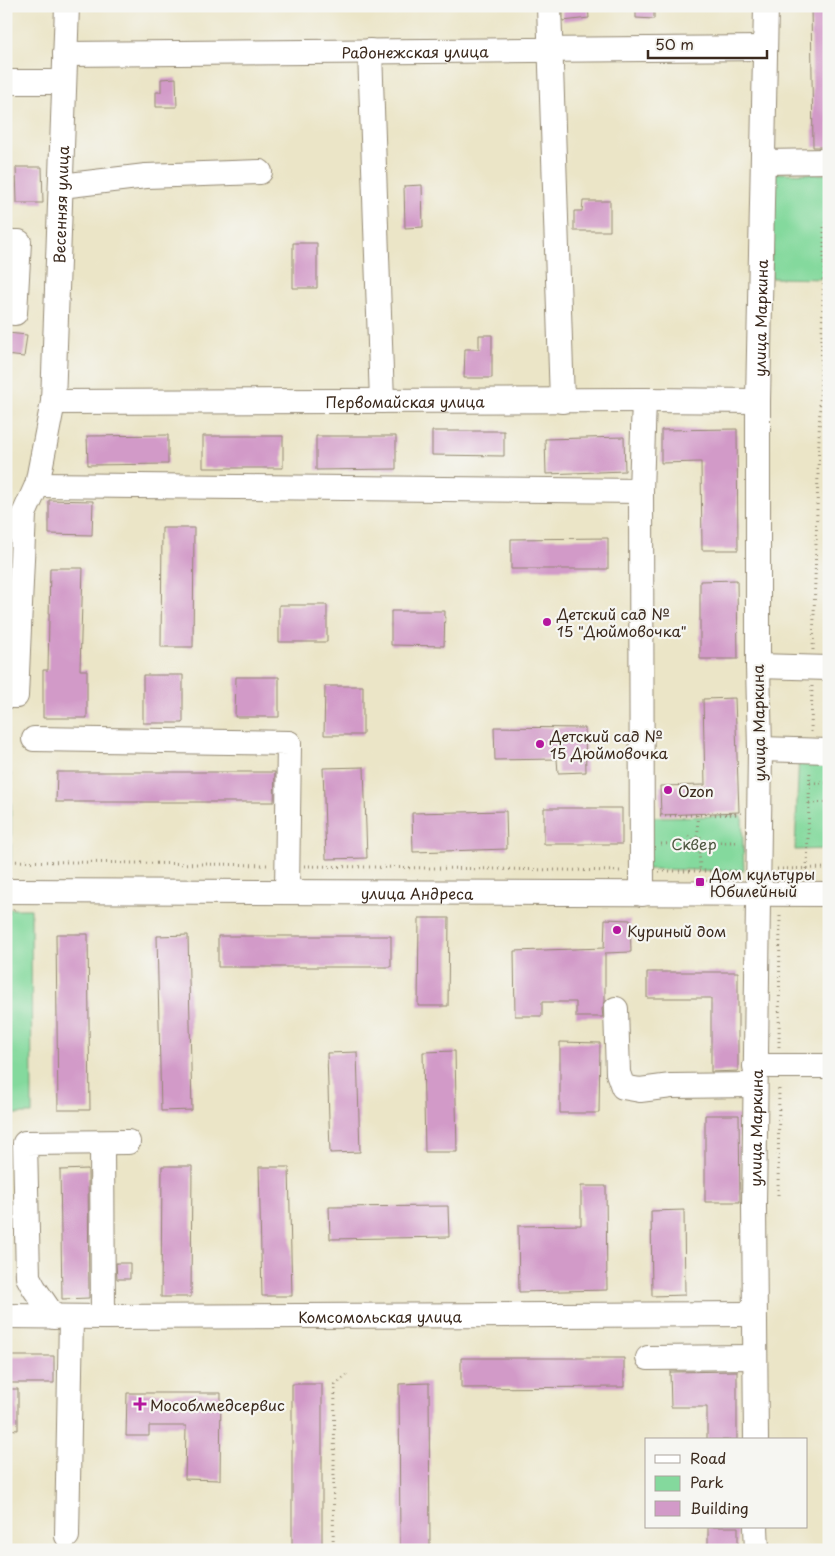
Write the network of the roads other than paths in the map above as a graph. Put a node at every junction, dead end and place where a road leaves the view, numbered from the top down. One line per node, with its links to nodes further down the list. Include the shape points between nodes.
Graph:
1 (67, 6): 7 (street, Весенняя улица)
2 (549, 6): 5 (street)
3 (766, 6): 4 (street, улица Маркина)
4 (765, 48): 5 (street, Радонежская улица); 10 (street, улица Маркина)
5 (549, 50): 6 (street, Радонежская улица); 18 (street)
6 (370, 52): 7 (street, Радонежская улица); 17 (street)
7 (65, 54): 9 (street, Весенняя улица)
8 (6, 82): 9 (street)
9 (64, 82): 13 (street, Весенняя улица)
10 (763, 162): 11 (street); 19 (street, улица Маркина)
11 (829, 162)
12 (260, 172): 13 (street, via 146,176)
13 (61, 186): 20 (street, Весенняя улица)
14 (12, 250): 15 (street)
15 (11, 307)
16 (644, 400): 18 (street, Первомайская улица); 19 (street, Первомайская улица); 22 (street)
17 (382, 401): 18 (street, Первомайская улица); 20 (street, Первомайская улица)
18 (562, 401)
19 (758, 401): 23 (street, улица Маркина)
20 (53, 402): 21 (street, Весенняя улица)
21 (37, 485): 22 (street); 25 (street, Весенняя улица, via 24,514 16,696)
22 (641, 491): 29 (street)
23 (758, 666): 24 (street); 27 (street, улица Маркина)
24 (821, 668)
25 (6, 696)
26 (34, 739): 30 (street, via 289,744)
27 (760, 749): 28 (street); 31 (street, улица Маркина)
28 (820, 751)
29 (642, 882): 30 (street, улица Андреса); 31 (street, улица Андреса)
30 (287, 892): 33 (street, улица Андреса)
31 (757, 894): 32 (street, улица Андреса); 36 (street, улица Маркина)
32 (829, 894)
33 (11, 900)
34 (616, 1009): 36 (street, via 618,1073 623,1087 640,1090)
35 (829, 1066): 36 (street)
36 (755, 1076): 39 (street, улица Маркина)
37 (128, 1142): 38 (street)
38 (102, 1143): 41 (street, via 25,1143 28,1277 34,1288); 42 (street)
39 (754, 1314): 42 (street, Комсомольская улица); 43 (street, улица Маркина)
40 (6, 1316): 41 (street, Комсомольская улица)
41 (62, 1317): 42 (street, Комсомольская улица); 47 (street)
42 (103, 1317)
43 (755, 1357): 44 (street); 45 (street, улица Маркина)
44 (648, 1358)
45 (756, 1438)
46 (756, 1528): 48 (street)
47 (66, 1536)
48 (757, 1550)

